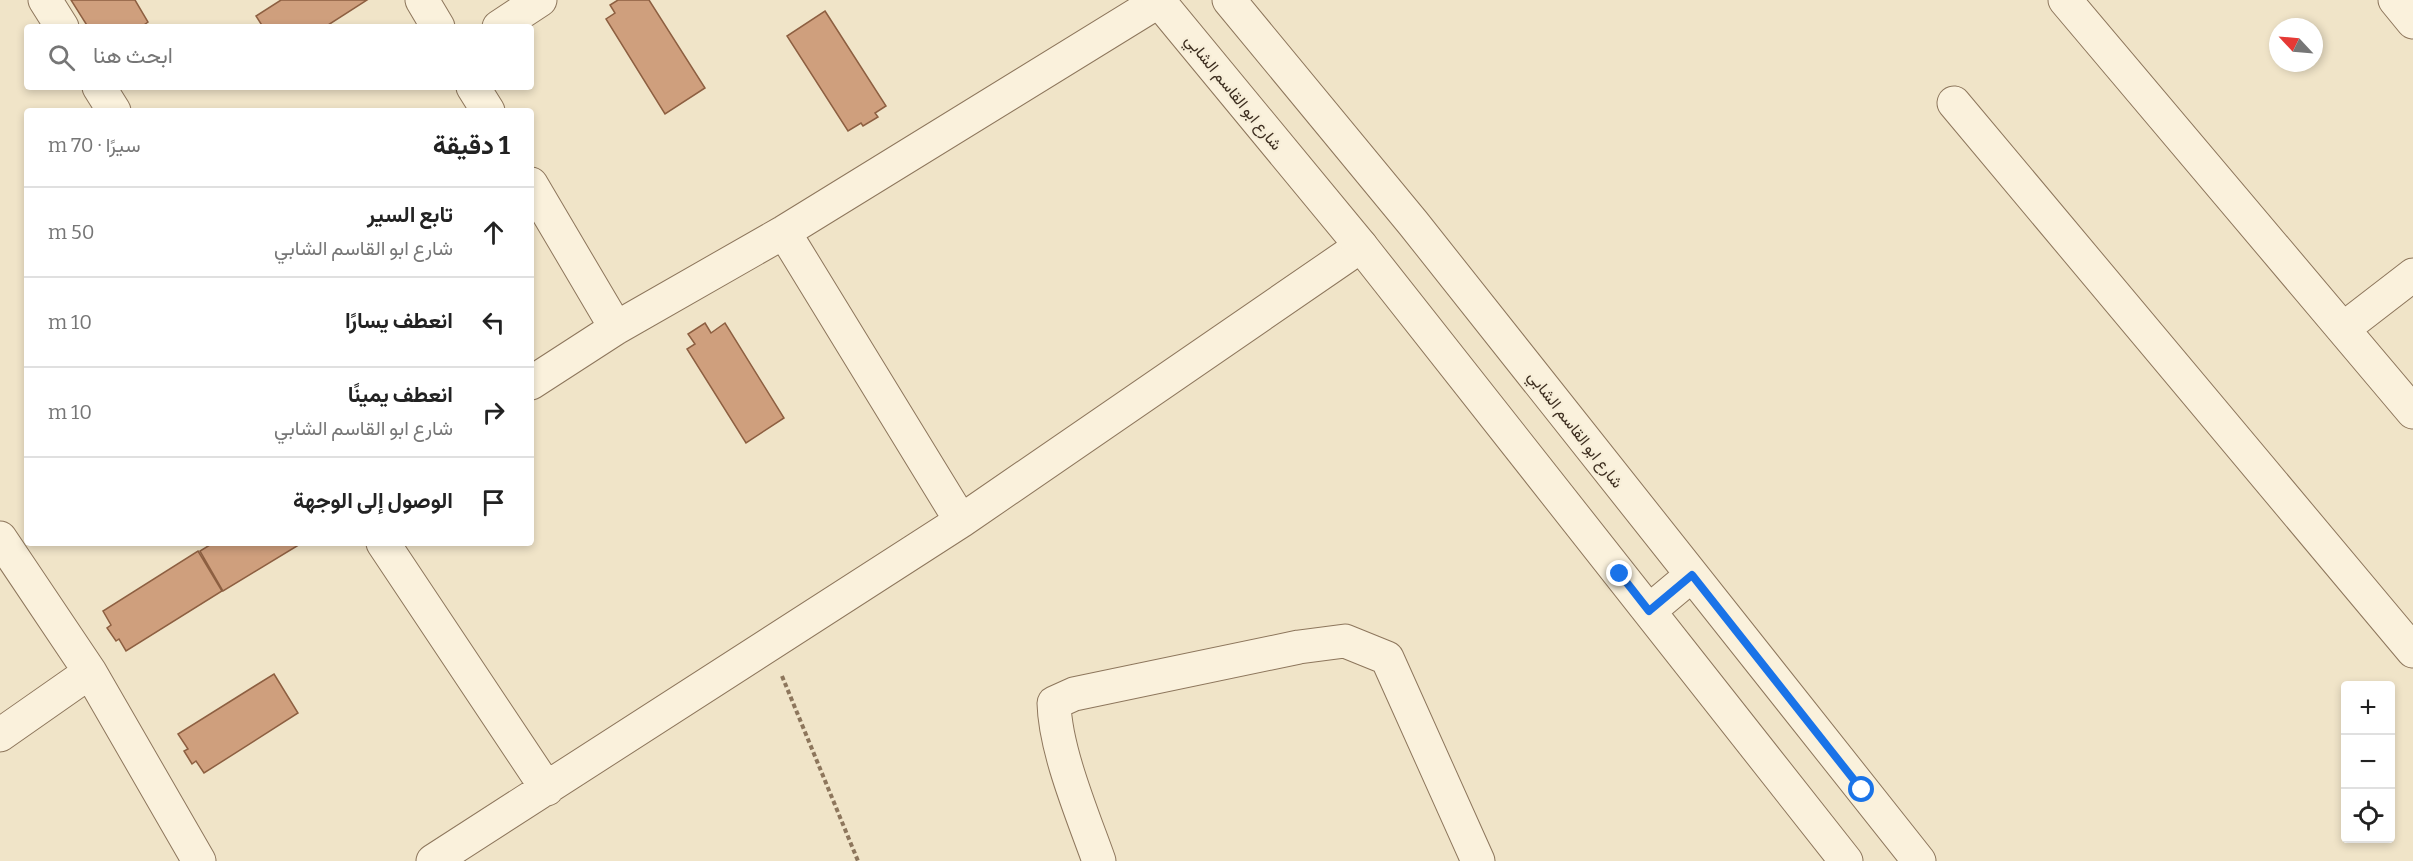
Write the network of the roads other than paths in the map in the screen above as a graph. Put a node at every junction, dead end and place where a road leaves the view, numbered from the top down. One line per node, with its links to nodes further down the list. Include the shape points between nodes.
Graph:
1 (45, 0): 9 (street)
2 (422, 0): 10 (street)
3 (540, 0): 11 (street)
4 (1229, 0): 28 (street, شارع ابو القاسم الشابي, via 1413,223)
5 (2065, 0): 22 (street)
6 (2395, 0): 8 (street)
7 (1158, 1): 18 (street); 19 (street, شارع ابو القاسم الشابي)
8 (2413, 22)
9 (60, 24)
10 (436, 24)
11 (504, 24)
12 (101, 90): 15 (street)
13 (475, 90): 16 (street)
14 (1954, 103): 30 (street)
15 (112, 108)
16 (486, 108)
17 (534, 189): 21 (street)
18 (784, 232): 21 (street); 25 (street)
19 (1361, 246): 25 (street); 29 (street, شارع ابو القاسم الشابي)
20 (2413, 275): 22 (street)
21 (616, 328): 23 (street)
22 (2343, 329): 24 (street)
23 (534, 381)
24 (2413, 412)
25 (961, 521): 33 (street)
26 (0, 538): 31 (street)
27 (385, 546): 33 (street)
28 (1692, 575): 29 (street); 39 (street, شارع ابو القاسم الشابي)
29 (1649, 611): 38 (street, شارع ابو القاسم الشابي)
30 (2413, 651)
31 (90, 672): 32 (street); 34 (street)
32 (0, 735)
33 (547, 789): 35 (street)
34 (199, 861)
35 (433, 861)
36 (1099, 861): 37 (street, via 1060,743 1054,703 1074,694 1345,641 1387,658)
37 (1478, 861)
38 (1846, 861)
39 (1919, 861)

